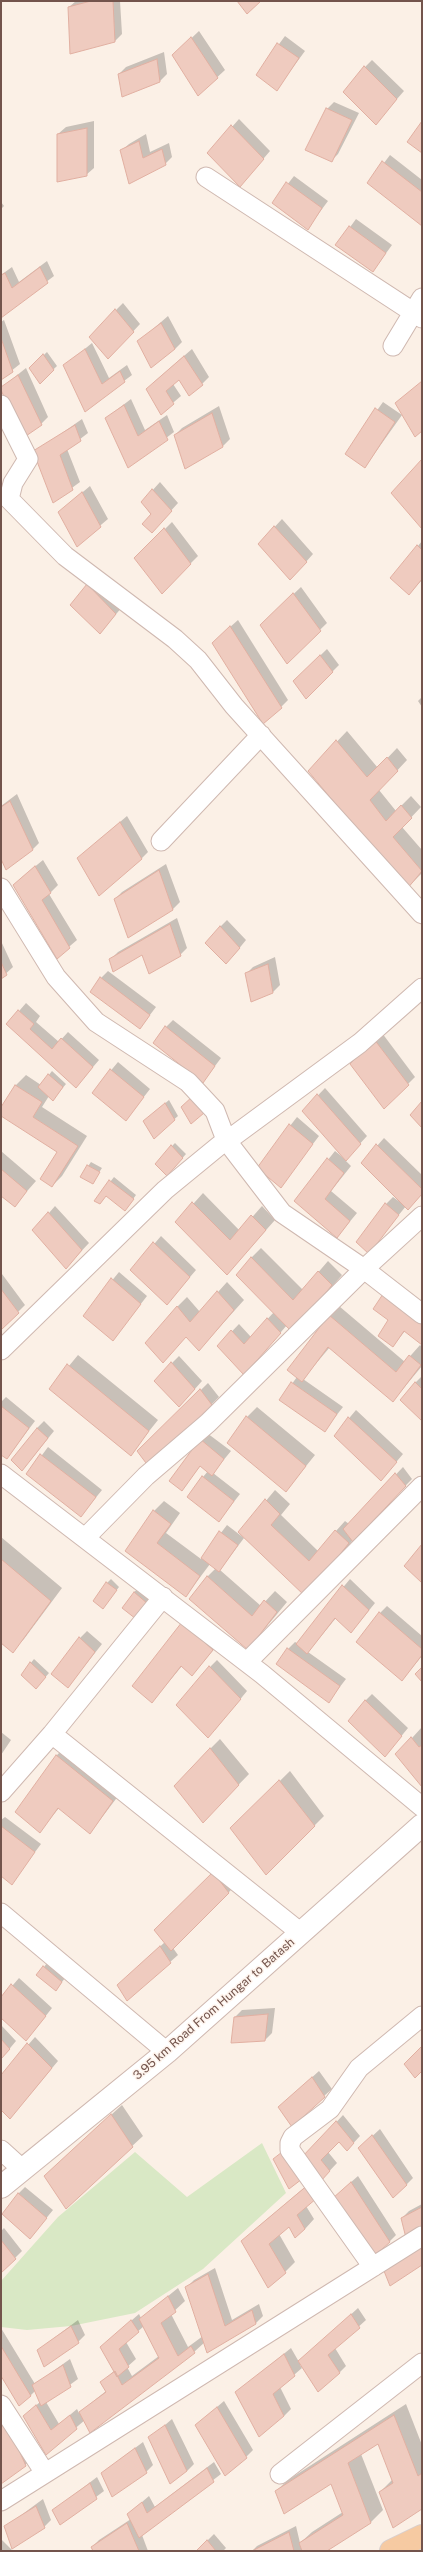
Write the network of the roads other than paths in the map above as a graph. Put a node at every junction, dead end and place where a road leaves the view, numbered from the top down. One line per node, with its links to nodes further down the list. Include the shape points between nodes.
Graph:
1 (206, 177): 2 (street)
2 (419, 309): 3 (street)
3 (393, 346)
4 (1, 405): 5 (street, via 28,459 13,483 9,499 65,556 175,639 198,660)
5 (261, 736): 6 (street); 8 (street)
6 (161, 841)
7 (1, 888): 10 (street, via 56,977 96,1022 188,1082 215,1111)
8 (422, 914)
9 (422, 988): 10 (street, via 360,1044)
10 (231, 1137): 12 (street, via 282,1213); 14 (street, via 165,1190)
11 (422, 1216): 12 (street)
12 (364, 1268): 13 (street); 17 (street, via 208,1423 146,1476)
13 (422, 1314)
14 (1, 1350)
15 (1, 1474): 17 (street)
16 (422, 1486): 19 (street)
17 (85, 1538): 18 (street)
18 (163, 1596): 19 (street); 20 (street)
19 (247, 1662): 22 (street)
20 (52, 1734): 21 (street); 25 (street)
21 (1, 1792)
22 (422, 1807)
23 (422, 1825): 25 (street, 3.95 km Road From Hungar to Batash)
24 (1, 1913): 27 (street)
25 (301, 1933): 27 (street, 3.95 km Road From Hungar to Batash)
26 (422, 2016): 32 (street, via 359,2068 330,2109 293,2137 290,2143 290,2150)
27 (167, 2052): 29 (street, 3.95 km Road From Hungar to Batash)
28 (1, 2150): 29 (street)
29 (22, 2169): 30 (street, 3.95 km Road From Hungar to Batash)
30 (1, 2187)
31 (422, 2236): 32 (street)
32 (373, 2267): 35 (street)
33 (422, 2363): 36 (street)
34 (1, 2405): 35 (street)
35 (45, 2473): 37 (street)
36 (280, 2474)
37 (1, 2501)
38 (422, 2536): 39 (main road)
39 (391, 2551)

